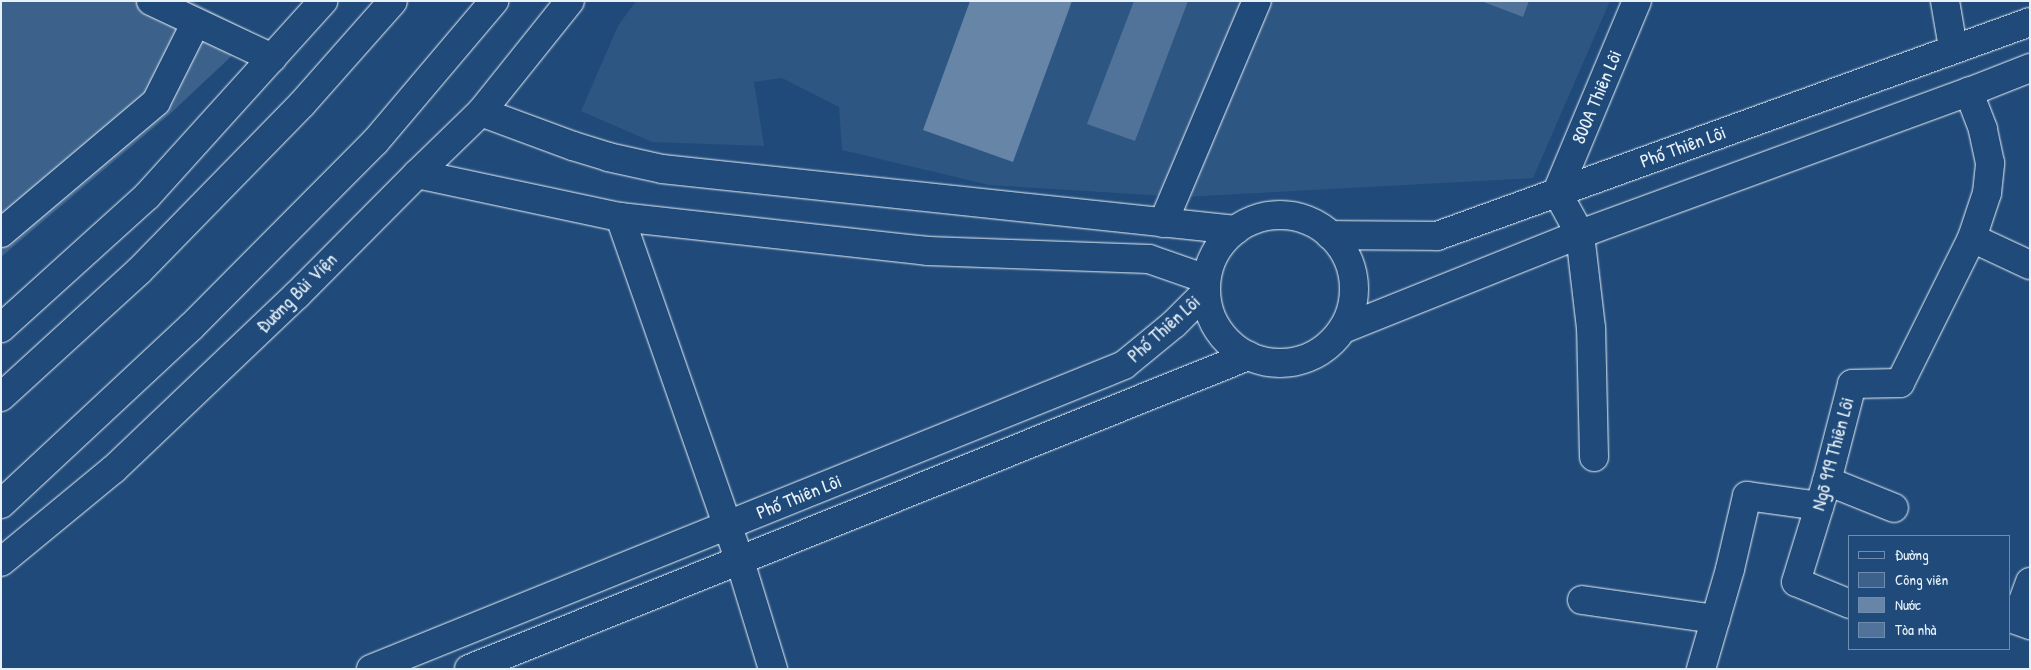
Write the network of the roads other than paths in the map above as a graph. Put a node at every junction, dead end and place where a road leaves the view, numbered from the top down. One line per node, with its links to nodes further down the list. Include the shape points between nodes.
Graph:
1 (151, 1): 9 (main road)
2 (323, 1): 12 (main road)
3 (393, 1): 31 (main road, via 302,104 138,271)
4 (494, 1): 35 (main road, via 375,142 191,327)
5 (570, 1): 15 (main road, Đường Bùi Viện)
6 (1257, 1): 19 (main road)
7 (1637, 1): 17 (main road, 800A Thiên Lôi)
8 (1945, 1): 11 (main road)
9 (196, 22): 12 (main road); 21 (main road, via 156,102)
10 (2030, 22): 11 (main road, Phố Thiên Lôi)
11 (1953, 48): 17 (main road, Phố Thiên Lôi)
12 (272, 58): 27 (main road, via 147,196)
13 (2030, 68): 14 (main road)
14 (1969, 92): 23 (main road); 24 (main road, Ngõ 919 Thiên Lôi, via 1983,129 1990,163 1987,193)
15 (481, 112): 16 (main road, Đường Bùi Viện); 19 (main road, via 573,146 662,169)
16 (417, 174): 18 (main road); 40 (main road, Đường Bùi Viện, via 297,295 114,469)
17 (1558, 192): 22 (main road, Phố Thiên Lôi, via 1437,236); 23 (main road)
18 (620, 217): 26 (main road, via 928,251 1149,259); 38 (main road)
19 (1163, 223): 20 (main road)
20 (1236, 230): 22 (main road, via 1259,218 1284,215 1309,221); 26 (main road, via 1222,243 1212,260)
21 (1, 233)
22 (1330, 234): 28 (main road, via 1342,247 1354,279 1354,297)
23 (1580, 234): 28 (main road); 33 (main road, via 1591,328)
24 (1972, 238): 25 (main road); 34 (main road, Ngõ 919 Thiên Lôi, via 1900,383 1852,384)
25 (2030, 265)
26 (1206, 286): 29 (main road, via 1209,311 1218,330 1231,345); 30 (main road, Phố Thiên Lôi, via 1174,324)
27 (1, 328)
28 (1343, 328): 29 (main road, via 1323,349 1311,356 1290,362 1269,362)
29 (1248, 356): 32 (main road, Phố Thiên Lôi)
30 (1124, 365): 32 (main road, via 1138,367 1144,376 1146,387); 38 (main road, Phố Thiên Lôi)
31 (1, 397)
32 (1131, 402): 39 (main road, Phố Thiên Lôi)
33 (1594, 457)
34 (1828, 480): 36 (main road, Ngõ 919 Thiên Lôi); 37 (main road)
35 (1, 504)
36 (1819, 506): 43 (main road, Ngõ 919 Thiên Lôi, via 1796,582); 44 (main road, via 1747,496)
37 (1894, 508)
38 (727, 526): 39 (main road); 46 (main road, Phố Thiên Lôi)
39 (740, 561): 47 (main road, Phố Thiên Lôi); 48 (main road)
40 (1, 562)
41 (2030, 582): 45 (main road, via 2016,620)
42 (1582, 600): 44 (main road)
43 (1848, 603)
44 (1716, 619): 49 (main road)
45 (2030, 625)
46 (371, 669)
47 (469, 669)
48 (774, 669)
49 (1701, 669)

